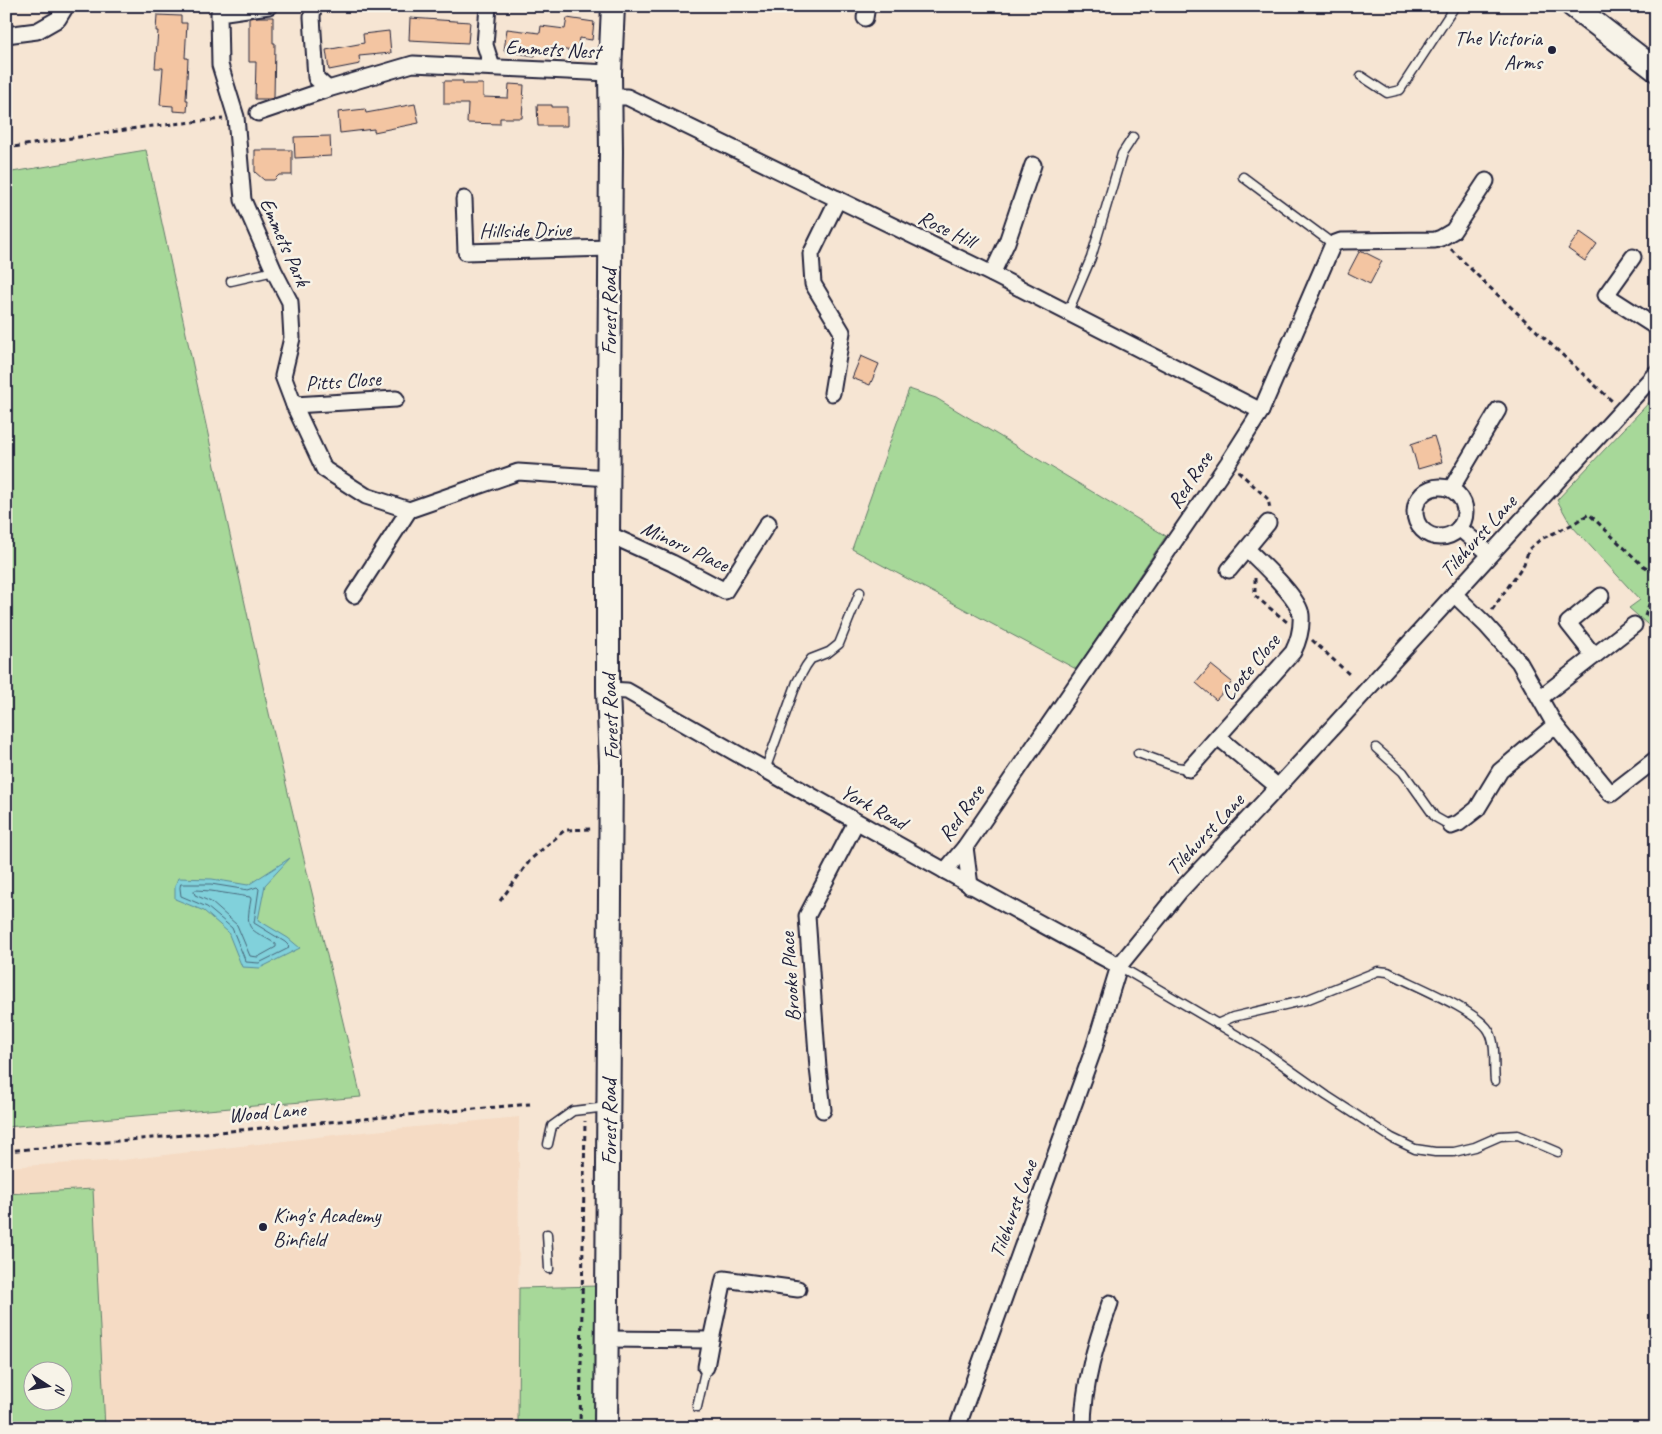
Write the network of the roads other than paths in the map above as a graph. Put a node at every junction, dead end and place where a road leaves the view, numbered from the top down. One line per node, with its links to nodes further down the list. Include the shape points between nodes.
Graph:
1 (66, 6): 8 (street, via 58,19 37,31)
2 (269, 6): 25 (street, Emmets Park, via 219,13 220,65 236,117 243,200)
3 (312, 6): 13 (street, via 316,78)
4 (488, 6): 9 (street, Emmets Nest, via 486,45)
5 (613, 6): 11 (main road, Forest Road)
6 (1455, 6): 12 (lane, via 1400,90 1387,93)
7 (1573, 6): 10 (main road)
8 (6, 35)
9 (492, 67): 11 (street, Emmets Nest); 13 (street, Emmets Nest, via 413,64)
10 (1656, 70)
11 (610, 73): 14 (main road, Forest Road)
12 (1361, 76)
13 (328, 89): 15 (street, Emmets Nest)
14 (611, 97): 21 (street, Rose Hill, via 627,97); 23 (main road, Forest Road)
15 (258, 113)
16 (1133, 137): 28 (lane, via 1122,154 1091,258)
17 (1033, 165): 26 (street, via 1007,242)
18 (1243, 177): 22 (lane)
19 (1486, 181): 22 (street, via 1453,231 1441,238)
20 (464, 199): 23 (street, Hillside Drive, via 466,252)
21 (838, 199): 26 (street, Rose Hill); 31 (street, via 811,254 812,284 842,332)
22 (1333, 244): 35 (street, Red Rose)
23 (609, 248): 36 (main road, Forest Road)
24 (1633, 257): 29 (street, via 1606,295)
25 (274, 271): 27 (lane); 33 (street, Emmets Park, via 290,302 292,338 283,376)
26 (992, 274): 28 (street, Rose Hill)
27 (231, 281)
28 (1068, 312): 35 (street, Rose Hill)
29 (1656, 327)
30 (1656, 373): 44 (street, Tilehurst Lane)
31 (832, 393)
32 (396, 399): 33 (street, Pitts Close)
33 (294, 405): 38 (street, Emmets Park, via 324,469 366,496)
34 (1498, 410): 37 (street)
35 (1261, 411): 64 (street, Red Rose)
36 (609, 478): 38 (street, via 518,472); 42 (main road, Forest Road)
37 (1451, 489): 41 (street, via 1465,507 1466,514); 41 (street, via 1434,487 1426,490 1420,496 1414,513 1421,529 1436,537 1453,534)
38 (409, 510): 48 (street)
39 (768, 523): 42 (street, Minoru Place, via 725,591)
40 (1268, 523): 43 (street)
41 (1459, 528): 44 (street)
42 (608, 534): 52 (main road, Forest Road)
43 (1247, 549): 45 (street); 55 (street, Coote Close, via 1286,588 1301,612 1300,638 1293,652)
44 (1490, 554): 47 (street, Tilehurst Lane)
45 (1230, 570)
46 (860, 592): 60 (lane, via 839,644 811,659 797,682)
47 (1454, 594): 53 (street, via 1519,662); 61 (street, Tilehurst Lane)
48 (354, 595)
49 (1601, 596): 51 (street, via 1568,623)
50 (1634, 625): 51 (street)
51 (1594, 656): 53 (street)
52 (608, 690): 60 (street, York Road, via 627,691); 70 (main road, Forest Road, via 611,764)
53 (1540, 698): 54 (street)
54 (1555, 725): 58 (street, via 1611,794); 63 (street, via 1500,771 1476,809)
55 (1218, 737): 59 (street, Coote Close); 61 (street)
56 (1376, 748): 63 (lane, via 1403,772 1436,817)
57 (1138, 753): 59 (lane)
58 (1656, 759)
59 (1189, 769)
60 (765, 770): 62 (street, York Road)
61 (1278, 787): 67 (street, Tilehurst Lane, via 1180,891)
62 (856, 822): 65 (street, York Road); 71 (street, Brooke Place, via 807,916)
63 (1451, 826)
64 (965, 847): 65 (street, Red Rose); 66 (street)
65 (945, 871): 66 (street, York Road)
66 (970, 886): 67 (street, York Road)
67 (1119, 966): 68 (lane); 83 (street, Tilehurst Lane, via 1094,1048)
68 (1217, 1024): 69 (lane, via 1233,1017 1306,1000 1378,971 1388,972 1450,1002 1483,1023 1490,1032 1493,1045); 73 (lane, via 1262,1050 1392,1138 1415,1149 1454,1152 1500,1136 1518,1135)
69 (1495, 1081)
70 (609, 1107): 72 (lane, via 573,1111 552,1126); 78 (main road, Forest Road)
71 (823, 1110)
72 (548, 1144)
73 (1558, 1152)
74 (548, 1234): 75 (lane)
75 (548, 1269)
76 (798, 1289): 79 (street, via 724,1279)
77 (1110, 1303): 84 (street, via 1089,1374)
78 (607, 1339): 79 (street); 82 (main road, Forest Road)
79 (711, 1340): 80 (street)
80 (706, 1367): 81 (lane)
81 (698, 1407)
82 (606, 1428)
83 (957, 1428)
84 (1084, 1428)

